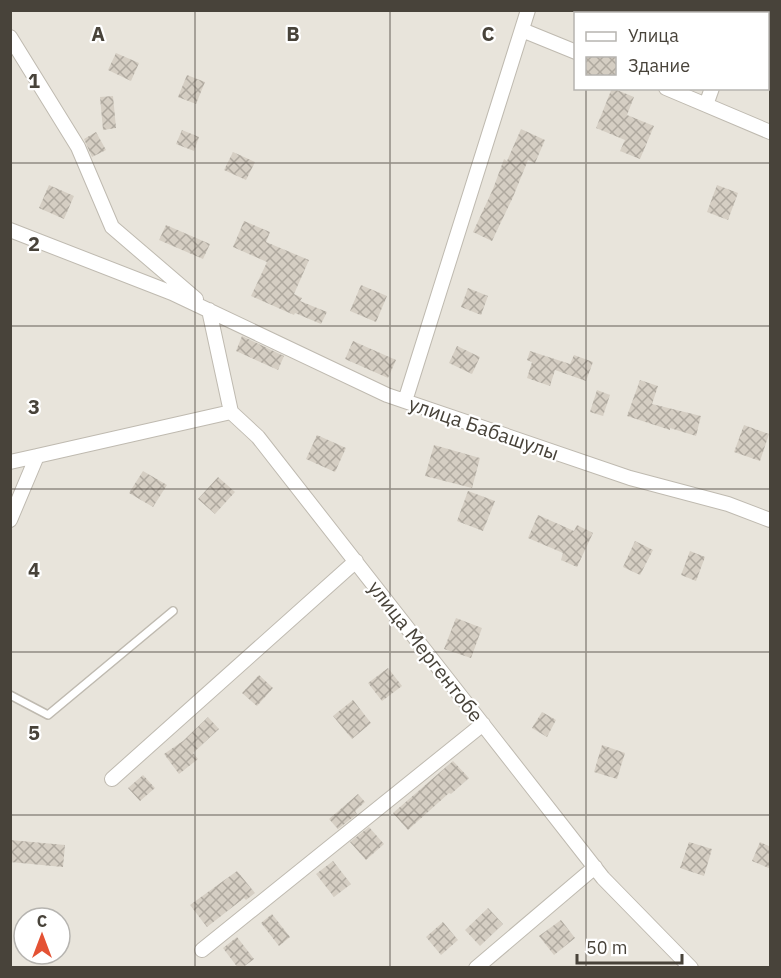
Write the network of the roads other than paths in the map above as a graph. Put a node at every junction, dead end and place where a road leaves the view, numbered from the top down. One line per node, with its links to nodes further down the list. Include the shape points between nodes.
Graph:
1 (528, 10): 2 (street)
2 (522, 30): 4 (street); 11 (street)
3 (10, 37): 10 (street, via 78,147 112,227)
4 (574, 51)
5 (671, 90): 7 (street)
6 (711, 90): 7 (street)
7 (706, 105): 8 (street)
8 (771, 132)
9 (10, 230): 10 (street)
10 (209, 310): 11 (street, улица Бабашулы); 12 (street)
11 (405, 401): 16 (street, улица Бабашулы, via 630,478 728,504)
12 (231, 412): 13 (street); 17 (street, улица Мергентобе, via 258,437)
13 (37, 456): 14 (street); 15 (street)
14 (10, 462)
15 (10, 520)
16 (771, 520)
17 (356, 561): 20 (street, улица Мергентобе); 21 (street)
18 (173, 611): 19 (lane, via 48,715)
19 (10, 695)
20 (483, 724): 22 (street, улица Мергентобе); 23 (street)
21 (112, 779)
22 (595, 867): 24 (street); 25 (street, улица Мергентобе)
23 (202, 950)
24 (476, 968)
25 (691, 968)

